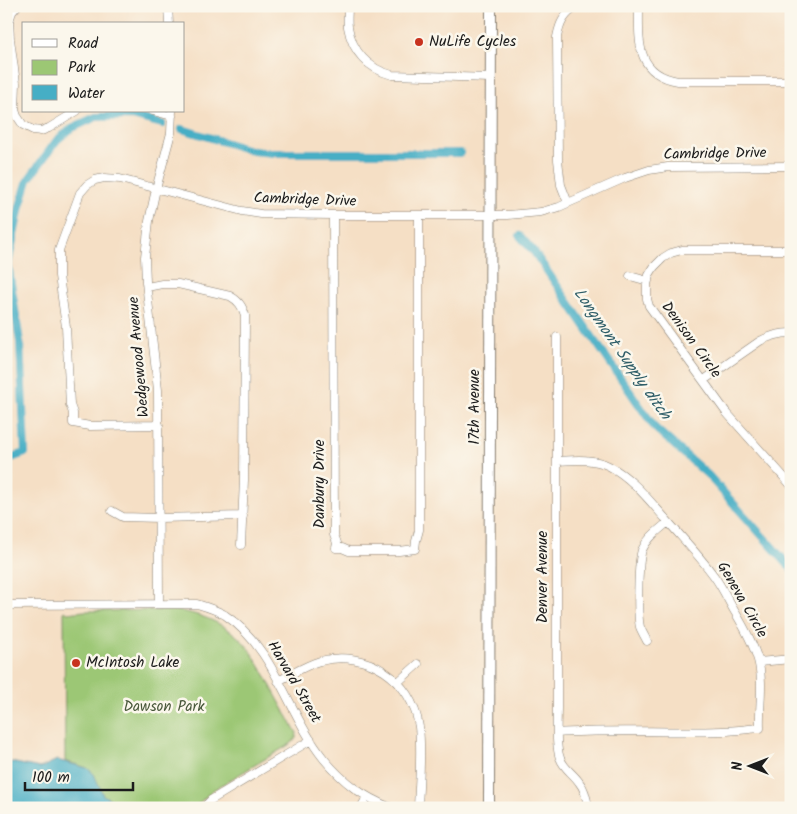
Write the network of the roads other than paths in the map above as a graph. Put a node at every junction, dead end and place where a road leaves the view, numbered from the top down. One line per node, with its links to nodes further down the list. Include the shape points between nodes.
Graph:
1 (17, 6): 10 (street, via 9,20 17,116 23,125 41,131)
2 (168, 6): 7 (street)
3 (348, 6): 8 (street, via 348,26 357,52 381,72)
4 (491, 6): 8 (main road, 17th Avenue)
5 (577, 6): 15 (street, via 564,18 557,37 558,160 561,185)
6 (639, 6): 9 (street, via 643,58 659,75 678,81)
7 (169, 22)
8 (491, 78): 16 (main road, 17th Avenue)
9 (791, 81)
10 (76, 112)
11 (159, 112): 12 (street)
12 (172, 114): 14 (street, Wedgewood Avenue)
13 (791, 166): 15 (street, Cambridge Drive, via 649,170)
14 (156, 189): 17 (street, Cambridge Drive, via 251,213); 22 (street, Wedgewood Avenue, via 145,257); 26 (street, Cambridge Drive, via 104,178 87,185 80,193 59,250 59,276 73,423 90,426)
15 (568, 203): 16 (street, Cambridge Drive, via 541,212)
16 (491, 215): 18 (street, Cambridge Drive); 49 (main road, 17th Avenue)
17 (333, 216): 18 (street, Cambridge Drive); 18 (street, Danbury Drive, via 336,548 399,551 415,548 419,530)
18 (419, 216)
19 (791, 250): 21 (street, via 682,250 663,258 654,267)
20 (630, 276): 21 (street)
21 (648, 281): 25 (street, Denison Circle, via 649,306)
22 (147, 287): 26 (street, Wedgewood Avenue); 30 (street, via 178,284 230,296 243,307)
23 (791, 333): 25 (street, via 760,341)
24 (557, 337): 27 (street, Denver Avenue)
25 (704, 380): 28 (street, Denison Circle, via 726,412)
26 (159, 425): 31 (street, Wedgewood Avenue)
27 (557, 461): 32 (street, Geneva Circle, via 595,461 608,466 637,486); 42 (street, Denver Avenue)
28 (791, 485)
29 (112, 512): 31 (street, via 123,517)
30 (243, 516): 31 (street); 33 (street)
31 (159, 518): 34 (street, Wedgewood Avenue)
32 (668, 522): 36 (street, via 647,541 639,562 640,628); 38 (street, Geneva Circle, via 715,577 741,621)
33 (241, 545)
34 (159, 604): 35 (street, Harvard Street); 40 (street, Harvard Street, via 197,604 225,615 256,642)
35 (6, 605)
36 (647, 641)
37 (791, 659): 38 (street)
38 (759, 662): 42 (street, Geneva Circle, via 760,728 722,732)
39 (418, 664): 41 (street)
40 (278, 681): 41 (street, via 320,661 349,659 386,672); 43 (street, Harvard Street)
41 (398, 682): 48 (street, via 408,694 419,728)
42 (558, 732): 50 (street, Denver Avenue, via 560,759 580,782)
43 (311, 740): 44 (street, Harvard Street, via 336,773); 45 (street, via 211,800)
44 (367, 798): 46 (street); 47 (street, Harvard Street)
45 (205, 807)
46 (361, 808)
47 (391, 808)
48 (418, 808)
49 (489, 808)
50 (588, 808)

